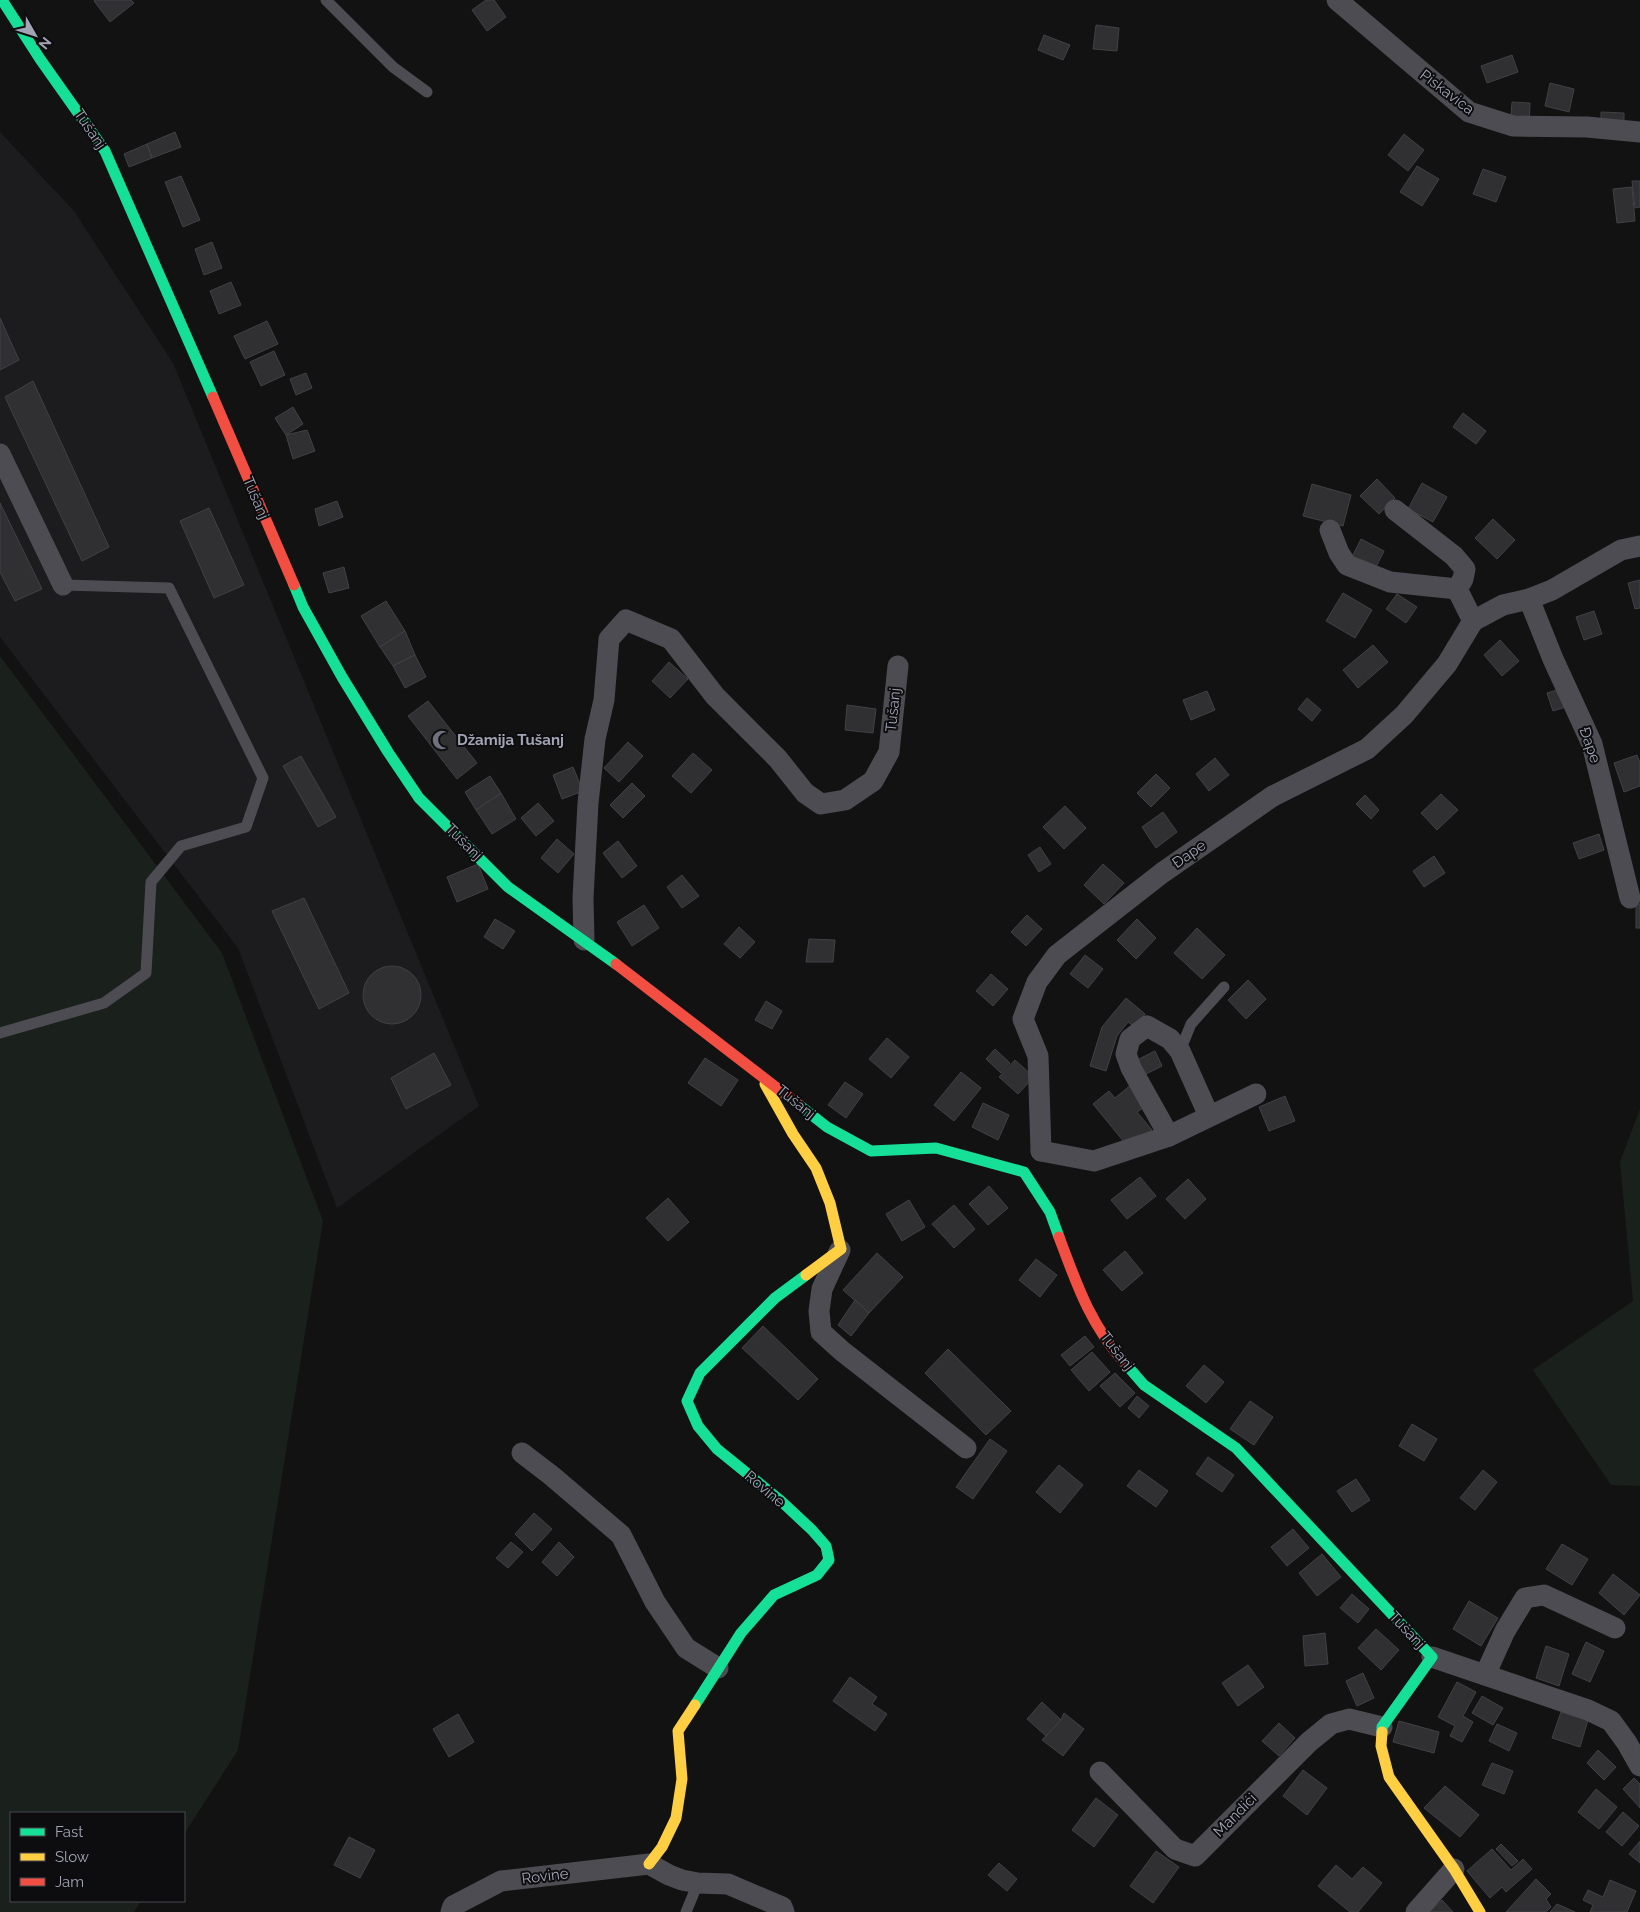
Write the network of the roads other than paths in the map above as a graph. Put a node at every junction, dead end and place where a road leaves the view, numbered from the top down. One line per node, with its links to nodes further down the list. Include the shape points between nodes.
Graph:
1 (2, 0): 16 (street, Tušanj, via 105,151 303,607 388,752 419,798 508,887)
2 (326, 0): 4 (lane, via 393,67)
3 (1337, 0): 5 (street, Piskavica, via 1469,112 1512,126 1587,127)
4 (427, 92)
5 (1640, 132)
6 (0, 454): 10 (street)
7 (1395, 510): 11 (street, via 1454,556 1464,569)
8 (1330, 530): 11 (street, via 1338,553 1347,565 1390,582)
9 (1640, 546): 12 (street, Đape, via 1621,550 1552,590)
10 (63, 585): 18 (lane, via 169,588 263,778 246,827 181,846 151,882 146,973 104,1003)
11 (1457, 589): 13 (street)
12 (1529, 599): 13 (street, Đape, via 1503,604); 15 (street, Đape, via 1592,744)
13 (1473, 621): 24 (street, Đape, via 1447,664 1404,715 1367,749 1273,796 1162,873 1057,955 1037,982 1023,1018 1038,1056)
14 (898, 666): 16 (street, Tušanj, via 889,752 873,781 845,800 821,804 804,794 778,759 715,696 671,640 626,620 609,639 604,700 595,738 583,888)
15 (1630, 898)
16 (584, 940): 20 (street, Tušanj)
17 (1224, 987): 19 (lane, via 1191,1024)
18 (0, 1033)
19 (1180, 1051): 22 (street); 23 (street, via 1170,1039 1146,1026 1130,1040 1126,1054)
20 (758, 1072): 25 (street, Tušanj, via 827,1128 872,1151 936,1148); 26 (street, Tušanj, via 816,1168 830,1203)
21 (1256, 1094): 22 (street)
22 (1209, 1116): 23 (street)
23 (1169, 1136): 24 (street, via 1094,1162)
24 (1041, 1151): 25 (street)
25 (1024, 1172): 30 (street, Tušanj, via 1050,1212 1085,1305 1108,1343 1144,1385 1236,1448)
26 (841, 1250): 27 (street, via 822,1289 820,1332); 31 (street, Rovine, via 776,1298 700,1373 687,1401 698,1426 717,1449 812,1530 826,1546 829,1560 817,1575 774,1595 741,1633)
27 (966, 1448)
28 (522, 1453): 31 (street, via 622,1535 655,1602 686,1648)
29 (1615, 1628): 32 (street, via 1544,1595 1525,1598 1505,1631)
30 (1432, 1657): 32 (street, Tušanj); 33 (street)
31 (718, 1668): 36 (street, Rovine, via 678,1731 682,1779 676,1818 662,1847)
32 (1485, 1675): 34 (street, Tušanj, via 1611,1721)
33 (1382, 1727): 35 (street, Mandići, via 1349,1719 1331,1724 1194,1856 1175,1849); 37 (street, via 1381,1746 1389,1776)
34 (1640, 1766)
35 (1100, 1772)
36 (648, 1864): 38 (street, via 668,1876); 39 (street, Rovine, via 501,1881 454,1906)
37 (1454, 1869): 42 (street); 43 (street)
38 (698, 1883): 40 (lane); 41 (street, via 728,1884 782,1907)
39 (451, 1912)
40 (686, 1912)
41 (784, 1912)
42 (1416, 1912)
43 (1480, 1912)

